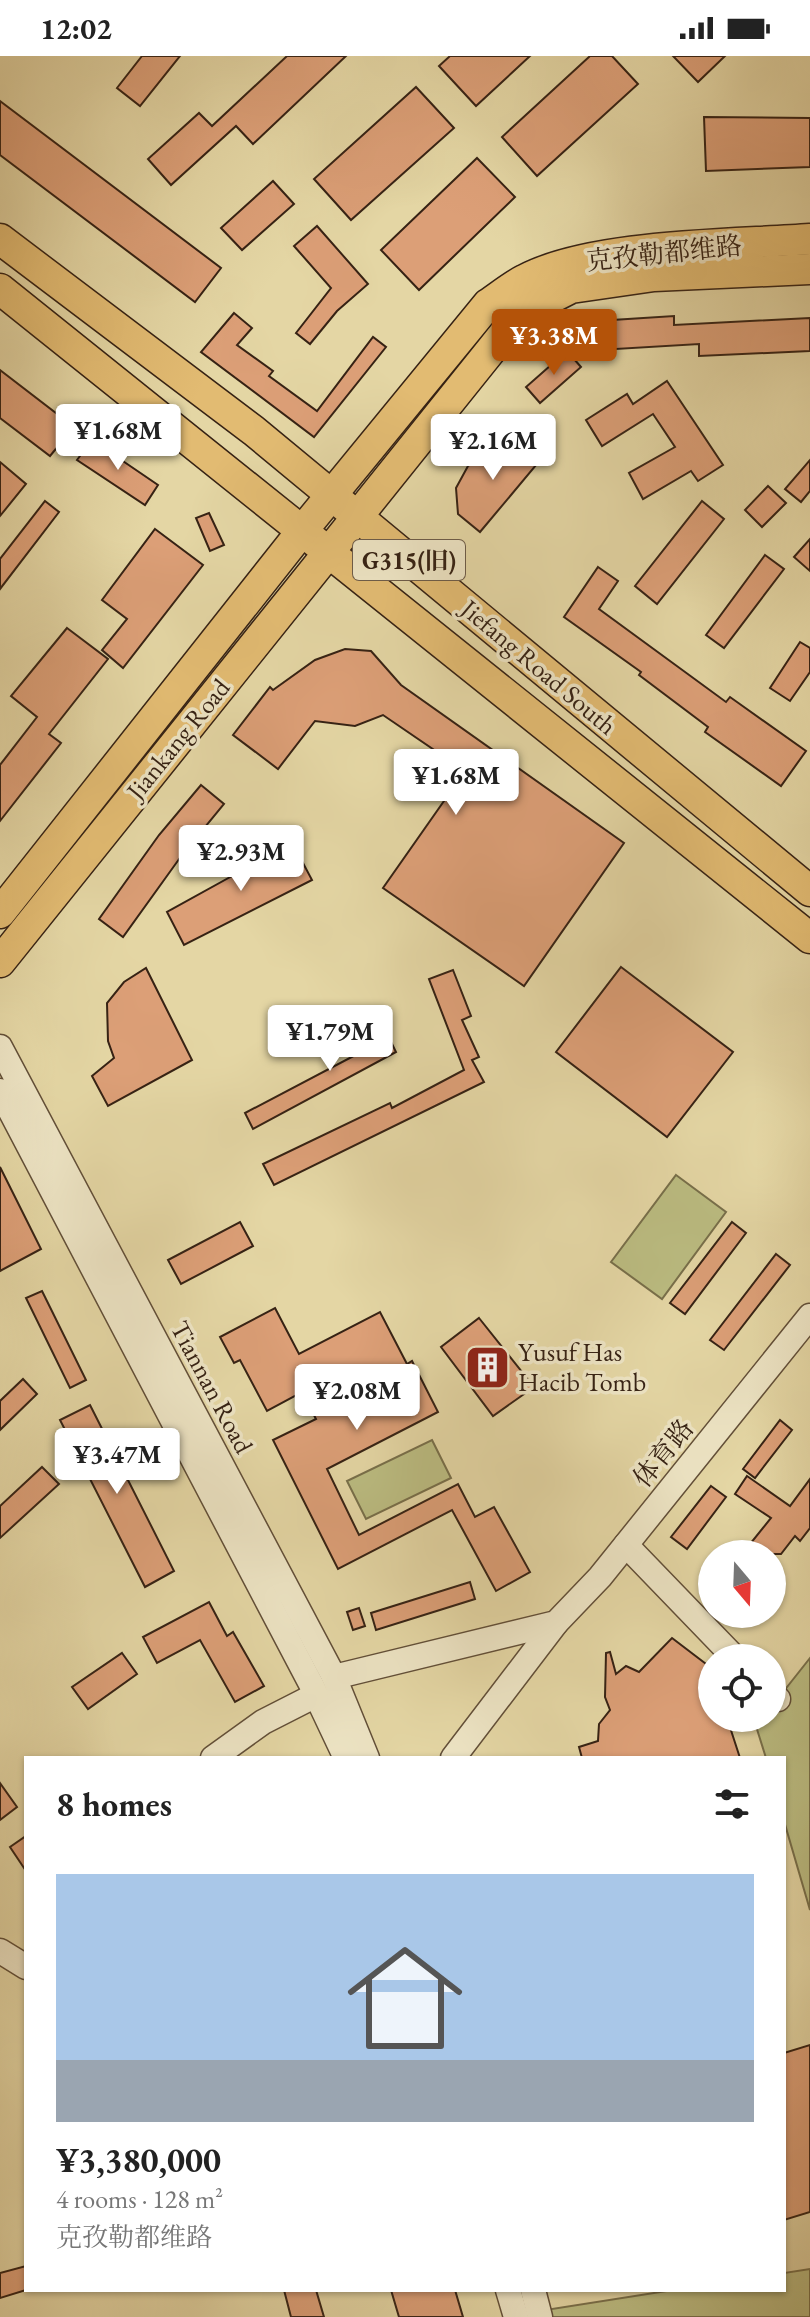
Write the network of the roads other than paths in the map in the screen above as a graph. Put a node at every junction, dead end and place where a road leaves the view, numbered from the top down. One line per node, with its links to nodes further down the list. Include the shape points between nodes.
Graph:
1 (0, 239): 5 (main road, Jiefang Road South / G315(旧))
2 (810, 239): 5 (main road, 克孜勒都维路, via 606,256 524,279 488,304)
3 (810, 269): 6 (main road, 克孜勒都维路, via 654,276 571,288 520,314)
4 (0, 289): 7 (main road, Jiefang Road South / G315(旧))
5 (332, 496): 6 (main road, Jiefang Road South / G315(旧)); 7 (main road, Jiankang Road)
6 (356, 515): 8 (main road, Jiankang Road); 9 (main road, Jiefang Road South / G315(旧))
7 (302, 531): 8 (main road, Jiefang Road South / G315(旧)); 10 (main road, Jiankang Road)
8 (328, 552): 11 (main road, Jiefang Road South / G315(旧)); 12 (main road, Jiankang Road)
9 (810, 891)
10 (0, 913)
11 (810, 938)
12 (0, 962)
13 (0, 1047): 19 (street, Tiannan Road)
14 (0, 1091): 20 (street, Tiannan Road)
15 (810, 1316): 16 (street, 体育路)
16 (626, 1545): 17 (street, 体育路); 18 (street)
17 (556, 1623): 19 (street); 24 (street, 体育路)
18 (721, 1644)
19 (334, 1677): 23 (street, Tiannan Road)
20 (316, 1695): 21 (street, via 263,1722); 22 (street, Tiannan Road)
21 (216, 1756)
22 (345, 1756)
23 (366, 1756)
24 (455, 1756)
25 (509, 2292): 27 (street)
26 (534, 2292): 28 (street)
27 (516, 2317)
28 (540, 2317)

